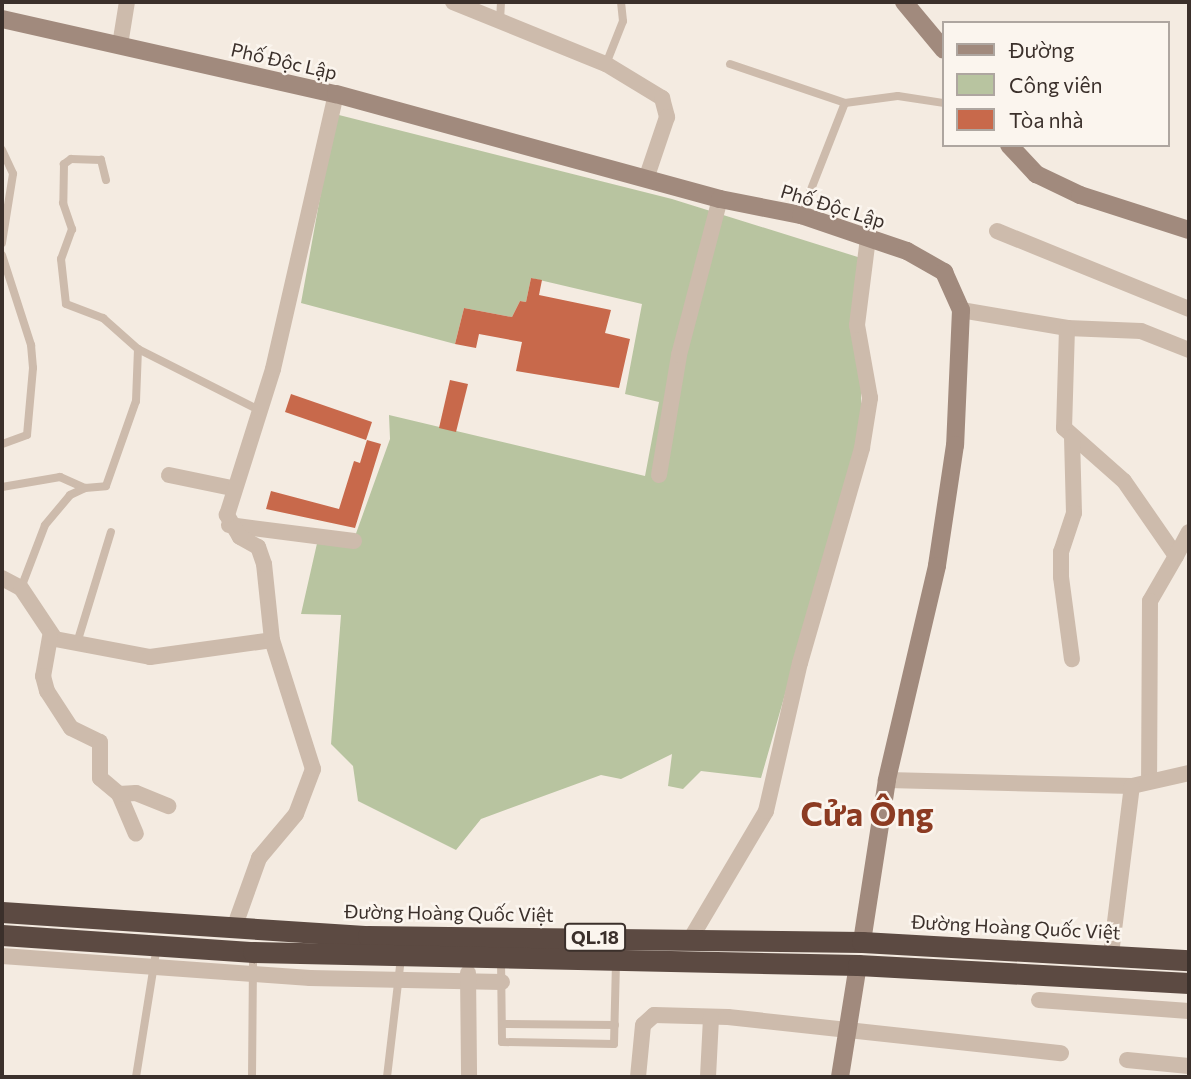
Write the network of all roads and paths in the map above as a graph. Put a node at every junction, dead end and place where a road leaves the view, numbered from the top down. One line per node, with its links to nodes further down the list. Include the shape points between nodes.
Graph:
1 (127, 2): 8 (street)
2 (453, 2): 7 (street)
3 (501, 2): 7 (lane)
4 (621, 2): 10 (lane, via 623,21)
5 (904, 2): 9 (street)
6 (2, 19): 8 (street, Phố Độc Lập)
7 (500, 22): 10 (street)
8 (120, 45): 12 (street, Phố Độc Lập)
9 (942, 48)
10 (606, 64): 17 (street, via 662,98 665,123)
11 (730, 64): 13 (lane)
12 (336, 94): 17 (street, Phố Độc Lập); 31 (street, via 273,369)
13 (845, 103): 14 (lane, via 910,96); 20 (lane, via 814,193)
14 (942, 103)
15 (1011, 147): 21 (street, via 1036,174 1080,195)
16 (2, 150): 24 (lane, via 13,174)
17 (647, 176): 19 (street, Phố Độc Lập)
18 (106, 180): 29 (lane, via 101,160 71,159 64,164 63,203 72,229 61,259 66,304 103,318)
19 (720, 199): 20 (street, Phố Độc Lập); 35 (street, via 679,355)
20 (801, 215): 23 (street, Phố Độc Lập)
21 (1189, 230)
22 (997, 231): 26 (street)
23 (868, 238): 27 (street, Phố Độc Lập, via 907,251 944,272); 60 (street, via 858,325 870,398 862,448 800,663 766,811)
24 (2, 243)
25 (2, 255): 33 (lane, via 31,345 33,368 27,435)
26 (1189, 309)
27 (961, 310): 28 (street); 51 (street, Phố Độc Lập, via 955,445 937,566)
28 (1067, 328): 30 (street, via 1141,331); 32 (street, via 1063,423)
29 (138, 349): 31 (lane); 37 (lane, via 136,401 111,477 106,486)
30 (1189, 350)
31 (257, 409): 38 (street)
32 (1072, 438): 43 (street, via 1124,481); 49 (street, via 1074,513 1061,552)
33 (2, 444)
34 (169, 475): 38 (street)
35 (659, 475)
36 (2, 487): 37 (lane, via 60,477)
37 (85, 488): 45 (lane, via 55,509)
38 (232, 488): 39 (street)
39 (229, 525): 42 (street); 47 (street, via 258,547)
40 (111, 531): 48 (lane)
41 (1189, 532): 43 (street)
42 (354, 541)
43 (1176, 556): 52 (street, via 1150,601)
44 (2, 578): 45 (street)
45 (22, 588): 46 (street)
46 (50, 637): 48 (street); 54 (street, via 43,677 47,691 71,728 100,742 100,778)
47 (272, 640): 48 (street, via 150,657); 58 (street, via 313,769 296,814 259,858)
48 (77, 643)
49 (1072, 659)
50 (1189, 773): 52 (street)
51 (887, 780): 53 (street); 61 (street, Phố Độc Lập)
52 (1149, 781): 53 (street)
53 (1132, 786): 62 (street)
54 (119, 794): 55 (street, via 136,793); 56 (street)
55 (168, 806)
56 (136, 834)
57 (2, 912): 58 (highway, Đường Hoàng Quốc Việt / QL.18)
58 (234, 928): 60 (highway, Đường Hoàng Quốc Việt / QL.18, via 368,936)
59 (2, 935): 64 (highway, QL.18)
60 (691, 938): 61 (highway, Đường Hoàng Quốc Việt / QL.18)
61 (862, 942): 62 (highway, Đường Hoàng Quốc Việt / QL.18)
62 (1111, 954): 66 (highway, Đường Hoàng Quốc Việt / QL.18)
63 (2, 956): 64 (street)
64 (154, 956): 68 (highway, QL.18); 83 (lane)
65 (401, 958): 68 (highway, QL.18); 70 (highway, QL.18); 72 (lane)
66 (1189, 960)
67 (616, 962): 69 (highway, QL.18); 71 (highway, QL.18); 78 (lane)
68 (253, 963): 72 (street); 84 (lane)
69 (858, 965): 73 (highway, QL.18); 79 (street)
70 (468, 971): 71 (highway, QL.18); 72 (street); 86 (street)
71 (501, 971): 77 (lane)
72 (398, 980): 85 (lane)
73 (1189, 983)
74 (1039, 1000): 75 (street)
75 (1189, 1011)
76 (711, 1017): 79 (street); 87 (street, via 646,1019); 88 (street)
77 (502, 1024): 78 (lane); 78 (lane, via 502,1042 614,1044)
78 (615, 1025)
79 (844, 1028): 80 (street); 89 (street)
80 (1061, 1053)
81 (1127, 1060): 82 (street)
82 (1189, 1066)
83 (135, 1077)
84 (252, 1077)
85 (387, 1077)
86 (469, 1077)
87 (638, 1077)
88 (708, 1077)
89 (840, 1077)

